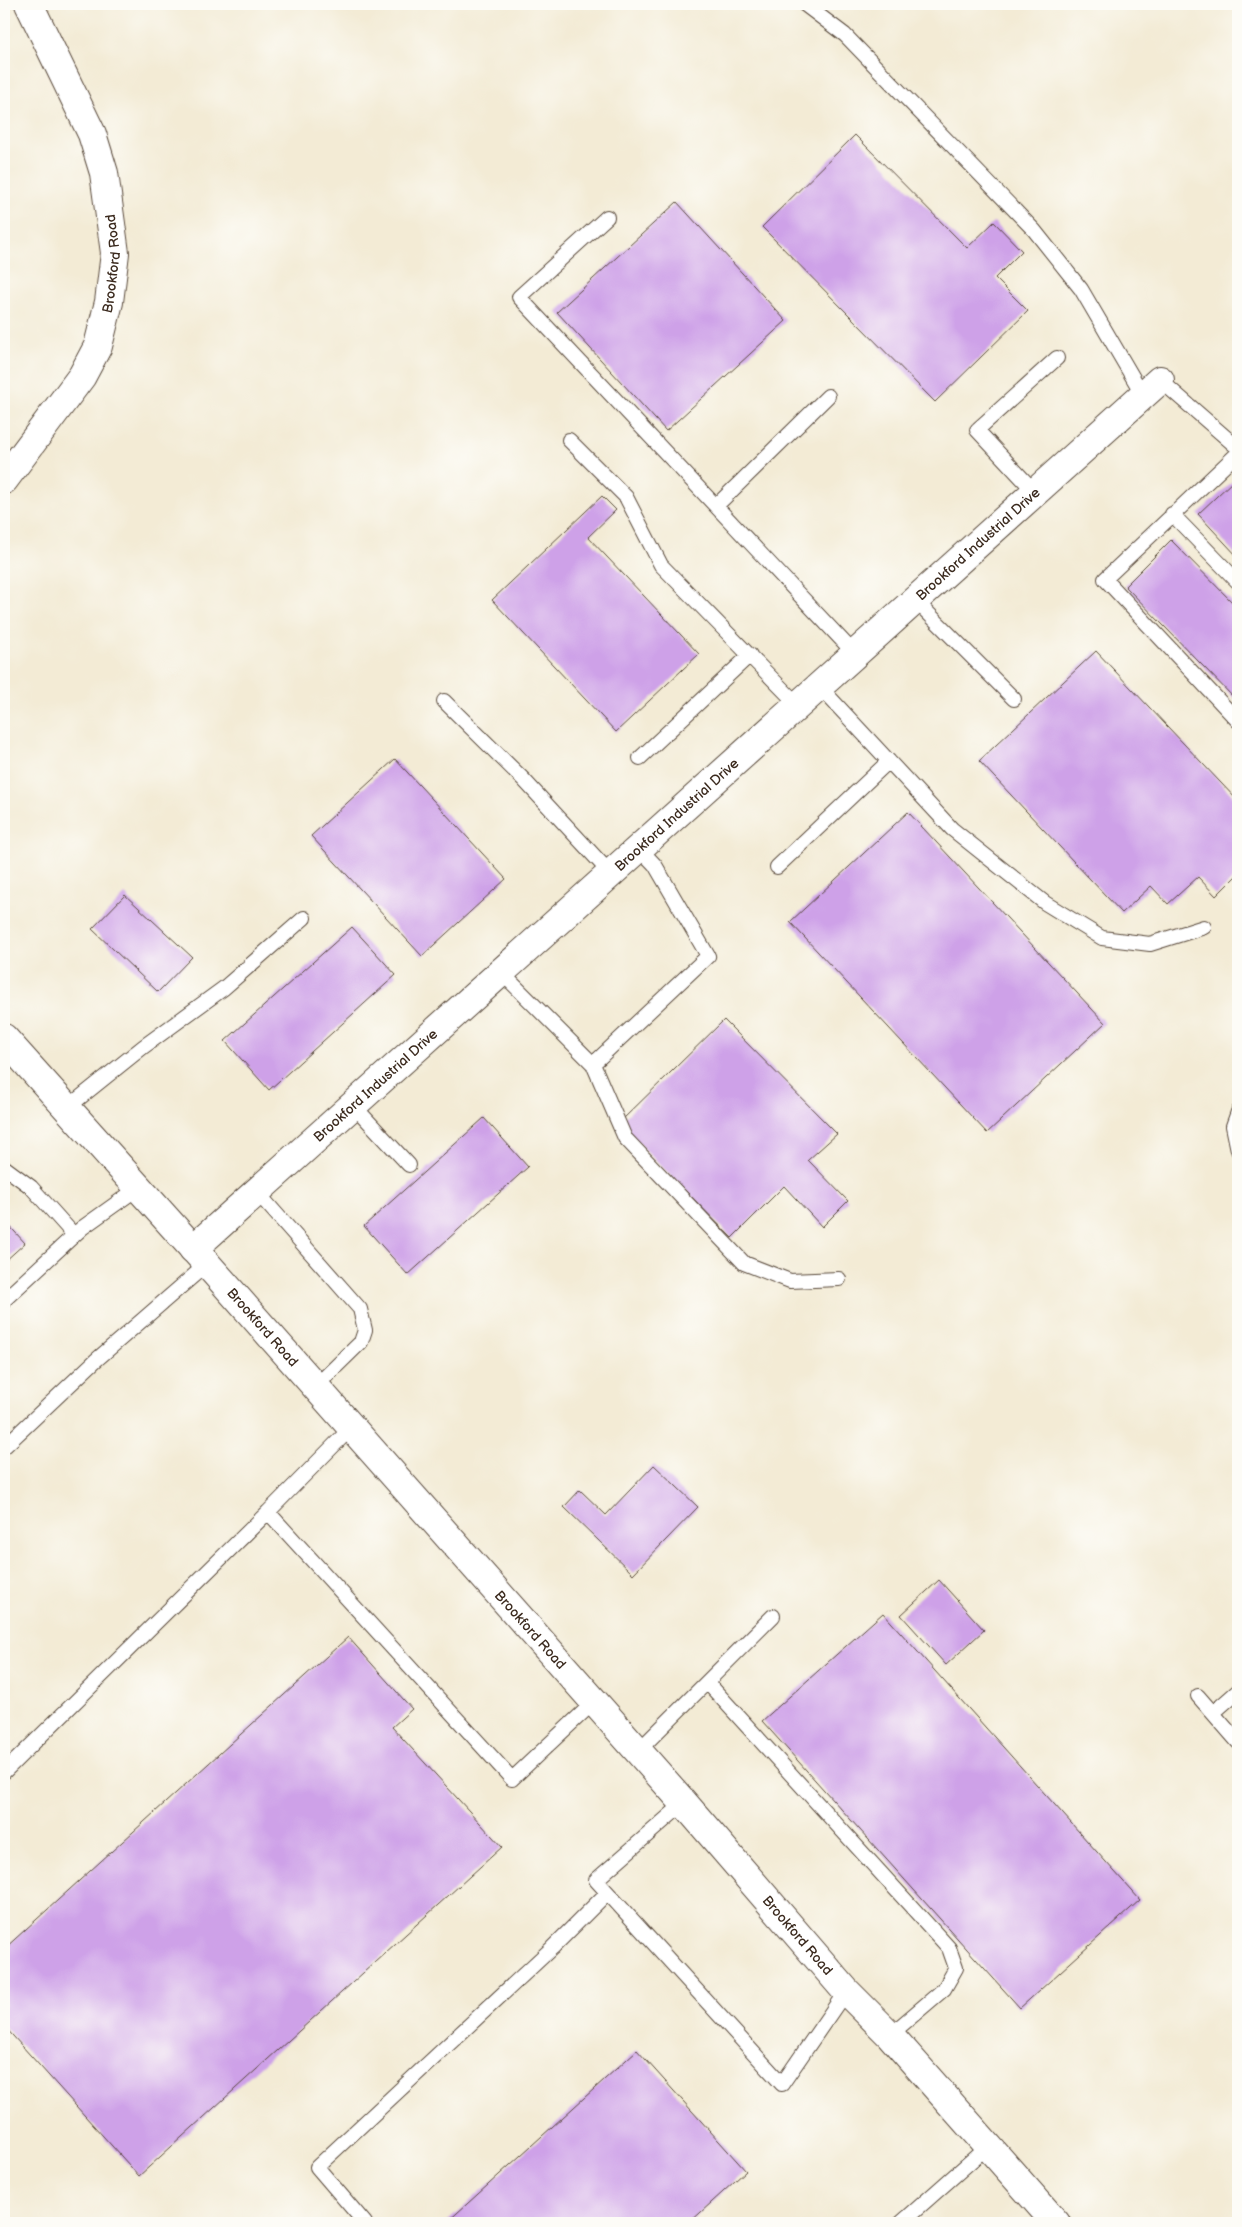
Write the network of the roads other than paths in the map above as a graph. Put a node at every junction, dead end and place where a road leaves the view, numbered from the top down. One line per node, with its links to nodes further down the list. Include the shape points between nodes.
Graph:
1 (29, 4): 10 (street, Brookford Road, via 92,134 104,173 115,253 109,302 98,346 82,376)
2 (804, 4): 5 (lane, via 845,35 1034,230)
3 (607, 217): 12 (lane, via 519,296)
4 (1056, 358): 11 (lane, via 977,430)
5 (1152, 387): 8 (lane); 11 (street, Brookford Industrial Drive)
6 (828, 396): 12 (lane)
7 (569, 440): 17 (lane, via 626,498 661,565)
8 (1238, 448)
9 (1238, 454): 13 (lane)
10 (4, 480)
11 (1035, 492): 15 (street, Brookford Industrial Drive)
12 (716, 506): 16 (lane)
13 (1172, 514): 14 (lane); 22 (lane, via 1105,579)
14 (1238, 582)
15 (915, 600): 16 (street, Brookford Industrial Drive); 19 (lane)
16 (855, 654): 18 (street, Brookford Industrial Drive)
17 (750, 656): 21 (lane); 23 (lane)
18 (819, 686): 21 (street, Brookford Industrial Drive); 24 (lane)
19 (1014, 699)
20 (444, 701): 27 (lane, via 523,779)
21 (798, 705): 25 (street, Brookford Industrial Drive)
22 (1238, 721)
23 (640, 758)
24 (889, 761): 26 (lane); 29 (lane, via 952,829 1045,903 1102,938 1150,944)
25 (639, 848): 27 (street, Brookford Industrial Drive); 32 (lane, via 655,865 708,956)
26 (777, 867)
27 (611, 874): 30 (street, Brookford Industrial Drive)
28 (304, 918): 34 (lane, via 224,988)
29 (1204, 927)
30 (501, 972): 32 (lane); 33 (street, Brookford Industrial Drive)
31 (4, 1038): 34 (street, Brookford Road)
32 (593, 1064): 43 (lane, via 625,1138 744,1262 790,1281)
33 (353, 1105): 37 (lane); 40 (street, Brookford Industrial Drive)
34 (67, 1108): 39 (street, Brookford Road)
35 (1238, 1112): 36 (lane, via 1233,1126)
36 (1238, 1150)
37 (409, 1165)
38 (4, 1166): 41 (lane, via 31,1187)
39 (138, 1188): 41 (lane); 42 (street, Brookford Road)
40 (257, 1192): 42 (street, Brookford Industrial Drive); 45 (lane, via 360,1309 365,1330 361,1342)
41 (74, 1235): 44 (lane)
42 (200, 1256): 45 (street, Brookford Road); 47 (lane)
43 (839, 1279)
44 (4, 1300)
45 (315, 1387): 46 (street, Brookford Road)
46 (352, 1428): 48 (lane); 53 (street, Brookford Road)
47 (4, 1446)
48 (268, 1512): 53 (lane, via 512,1779); 57 (lane)
49 (773, 1616): 50 (lane)
50 (707, 1682): 56 (lane); 61 (lane, via 949,1948 956,1968 944,1989)
51 (1238, 1691): 54 (lane)
52 (1198, 1696): 54 (lane)
53 (594, 1702): 56 (street, Brookford Road)
54 (1212, 1713): 55 (lane)
55 (1238, 1742)
56 (638, 1751): 58 (street, Brookford Road)
57 (4, 1772)
58 (684, 1803): 59 (lane, via 596,1880); 60 (street, Brookford Road)
59 (607, 1893): 60 (lane, via 782,2084); 63 (lane, via 317,2167)
60 (846, 1991): 61 (street, Brookford Road)
61 (890, 2035): 62 (street, Brookford Road)
62 (988, 2146): 64 (lane); 65 (street, Brookford Road)
63 (365, 2223)
64 (901, 2223)
65 (1056, 2223)

